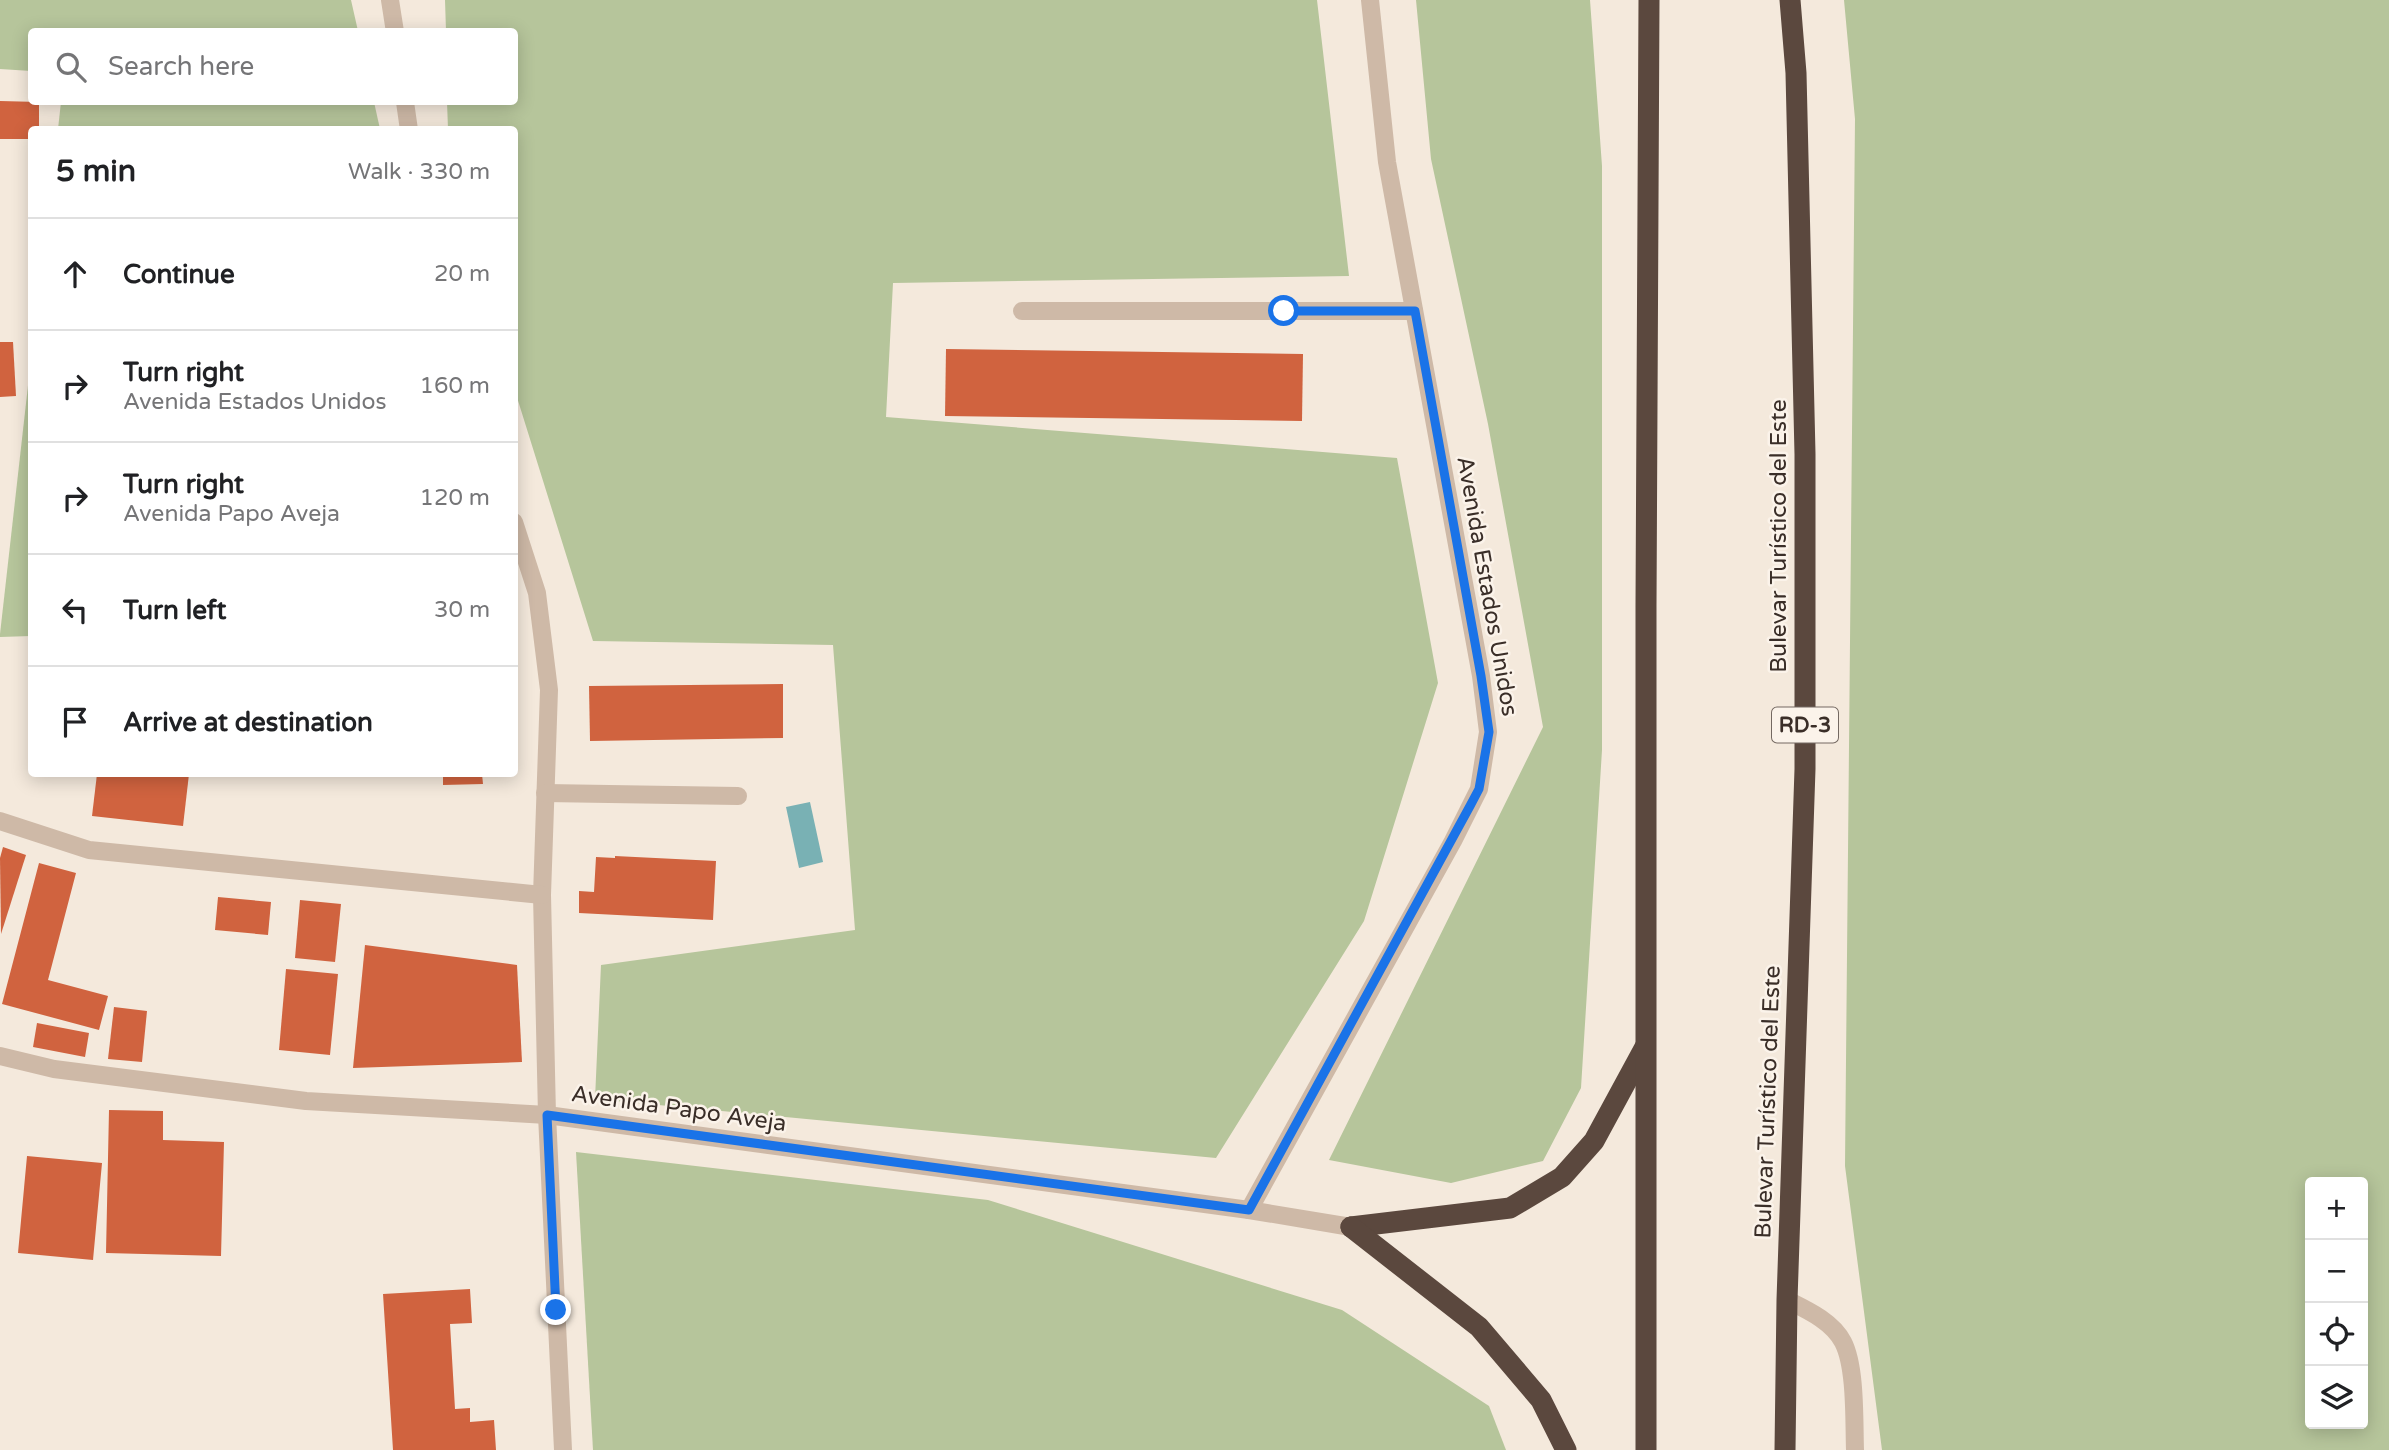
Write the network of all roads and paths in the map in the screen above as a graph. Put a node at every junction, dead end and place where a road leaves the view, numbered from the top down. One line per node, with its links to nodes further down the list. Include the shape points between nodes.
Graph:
1 (390, 0): 5 (street)
2 (1370, 0): 9 (street, Avenida Estados Unidos, via 1387,162)
3 (1649, 0): 15 (highway)
4 (1790, 0): 20 (highway, Bulevar Turístico del Este / RD-3, via 1805,427 1805,769)
5 (394, 28)
6 (406, 105): 7 (street)
7 (409, 126)
8 (1022, 311): 9 (street)
9 (1415, 311): 18 (street, Avenida Estados Unidos, via 1489,732 1479,789)
10 (518, 534): 11 (street, via 537,593 547,678)
11 (545, 793): 12 (street); 14 (street)
12 (738, 796)
13 (0, 821): 14 (street, via 89,850)
14 (542, 895): 17 (street)
15 (1646, 1045): 19 (highway, via 1594,1141 1562,1177 1510,1208); 23 (highway)
16 (0, 1056): 17 (street, Avenida Papo Aveja, via 54,1069 306,1101)
17 (547, 1115): 18 (street, Avenida Papo Aveja); 21 (street)
18 (1249, 1210): 19 (street, Avenida Papo Aveja)
19 (1351, 1227): 22 (highway, via 1479,1327 1541,1401)
20 (1787, 1300): 24 (highway, Bulevar Turístico del Este / RD-3); 25 (street, via 1818,1315 1843,1341 1851,1373)
21 (563, 1450)
22 (1566, 1450)
23 (1646, 1450)
24 (1785, 1450)
25 (1855, 1450)

